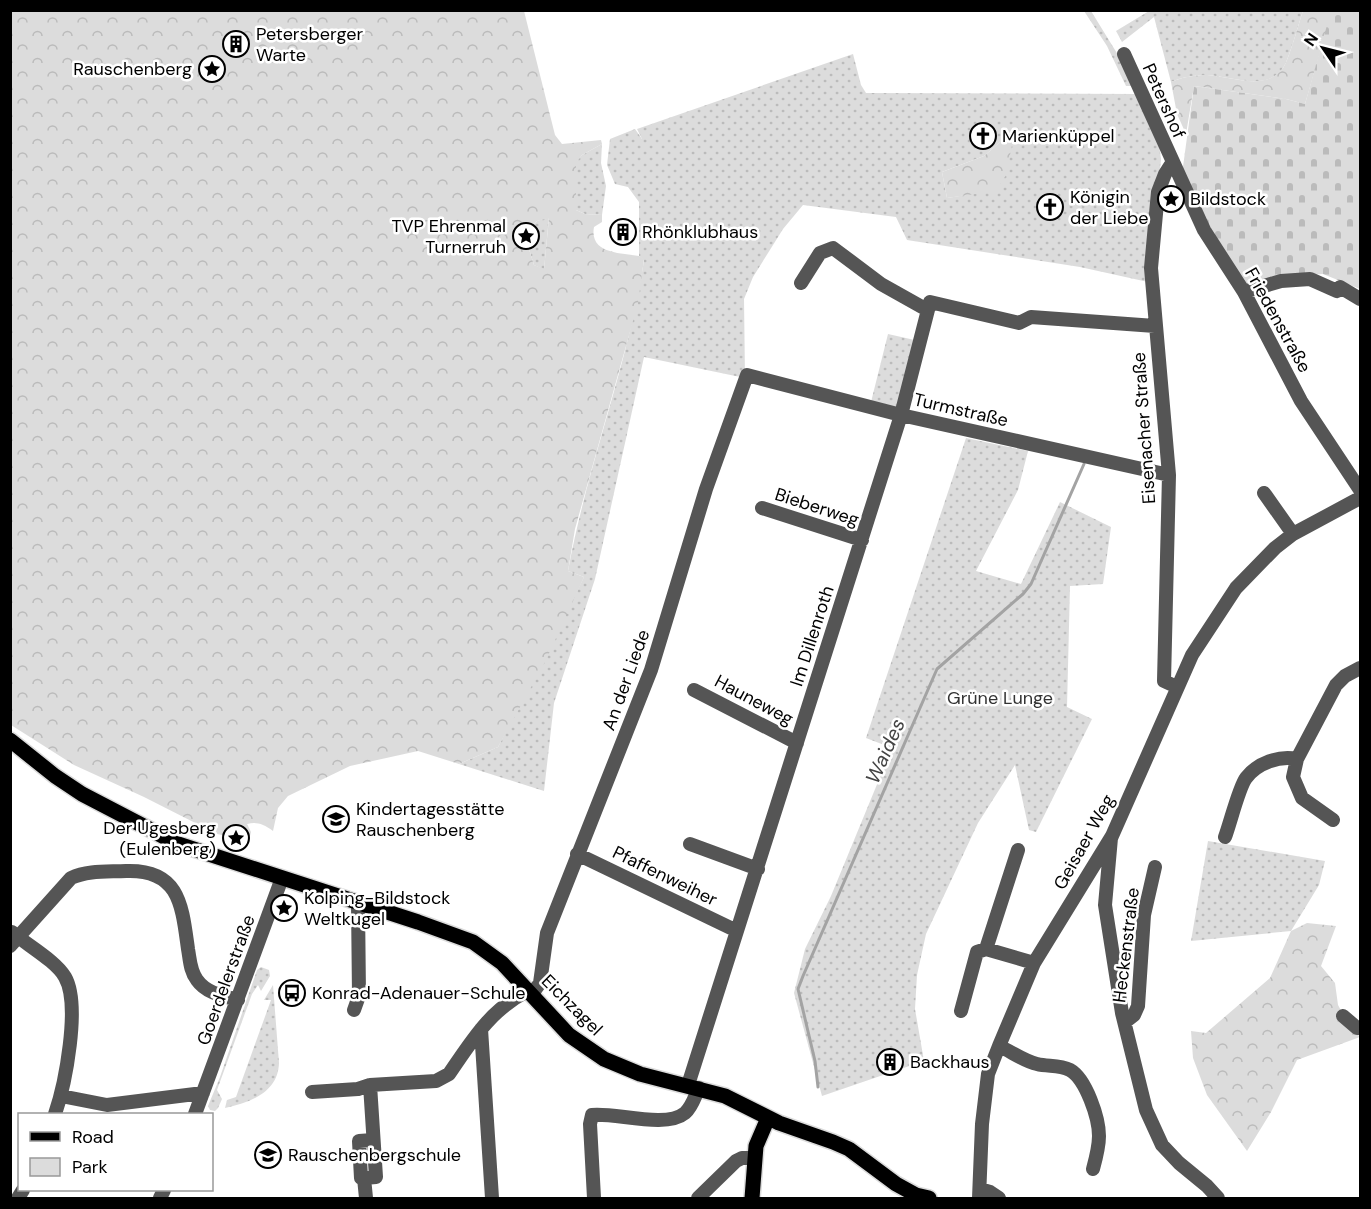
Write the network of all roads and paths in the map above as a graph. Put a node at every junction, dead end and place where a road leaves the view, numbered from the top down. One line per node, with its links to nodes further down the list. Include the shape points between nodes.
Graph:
1 (1124, 54): 2 (street, Petershof)
2 (1172, 163): 4 (street, Friedenstraße, via 1204,230); 7 (street, Eisenacher Straße, via 1158,192 1151,268)
3 (801, 283): 6 (street, via 820,253 833,248 881,284)
4 (1245, 292): 5 (street, via 1281,281 1310,279 1337,291 1341,287); 11 (street, Friedenstraße, via 1301,401)
5 (1360, 298)
6 (927, 308): 7 (street, via 930,302 1019,323 1031,317); 9 (street)
7 (1155, 326): 10 (street, Eisenacher Straße)
8 (747, 375): 9 (street, Turmstraße); 28 (street, An der Liede, via 706,489 651,670)
9 (901, 415): 10 (street, Turmstraße); 16 (street, Im Dillenroth)
10 (1169, 475): 18 (street, Eisenacher Straße, via 1164,681)
11 (1360, 490)
12 (1264, 493): 15 (street)
13 (1360, 498): 15 (street, Geisaer Weg)
14 (762, 508): 16 (street, Bieberweg)
15 (1293, 534): 18 (street, Geisaer Weg, via 1236,588 1192,655)
16 (862, 540): 21 (street, Im Dillenroth)
17 (1360, 668): 22 (street, via 1336,685)
18 (1177, 687): 24 (street, Geisaer Weg)
19 (694, 690): 21 (street, Hauneweg)
20 (10, 740): 31 (main road, Eichzagel, via 82,794 178,844)
21 (797, 743): 30 (street, Im Dillenroth)
22 (1297, 759): 23 (street, via 1293,777 1302,798); 25 (street, via 1287,757 1262,764 1245,778)
23 (1333, 820)
24 (1112, 836): 36 (street, Geisaer Weg); 42 (street, Heckenstraße, via 1105,905)
25 (1225, 837)
26 (690, 844): 30 (street)
27 (1018, 850): 35 (street)
28 (578, 854): 33 (street, Pfaffenweiher); 37 (street, An der Liede, via 547,933 540,983)
29 (1155, 867): 42 (street, Heckenstraße, via 1144,915 1138,1006)
30 (758, 869): 33 (street, Im Dillenroth)
31 (282, 878): 32 (main road, Eichzagel); 38 (street, Goerdelerstraße)
32 (358, 903): 37 (main road, Eichzagel, via 473,942 502,963); 39 (street, via 359,996)
33 (737, 931): 47 (street, Im Dillenroth)
34 (13, 938): 38 (street, via 71,878 81,873 150,872 168,884 180,901 192,970 198,981 209,991); 50 (street, via 59,970 68,984 71,1033)
35 (986, 949): 36 (street); 40 (street, via 976,952)
36 (1034, 963): 45 (street, Geisaer Weg)
37 (531, 992): 44 (street, via 500,1008); 47 (main road, Eichzagel, via 569,1035 604,1059 640,1074)
38 (238, 1000): 49 (street, Goerdelerstraße)
39 (354, 1010)
40 (961, 1011)
41 (1343, 1016): 43 (street)
42 (1125, 1022): 64 (street, Heckenstraße, via 1146,1110 1162,1145)
43 (1360, 1028)
44 (481, 1029): 46 (street, via 443,1078); 58 (street)
45 (999, 1046): 55 (street, via 1028,1061 1064,1067 1076,1074 1098,1123); 56 (street, Geisaer Weg, via 988,1074)
46 (370, 1085): 48 (street); 57 (street, via 376,1177 364,1178)
47 (693, 1087): 53 (main road, Eichzagel, via 725,1096); 59 (street, Im Dillenroth, via 688,1109 676,1117 592,1115)
48 (312, 1092)
49 (203, 1093): 50 (street, via 107,1105); 52 (street, Goerdelerstraße)
50 (61, 1096): 51 (street)
51 (55, 1113)
52 (195, 1113)
53 (768, 1118): 54 (main road); 62 (main road, Eichzagel, via 849,1149 896,1184)
54 (754, 1158): 60 (street, via 736,1161); 61 (main road)
55 (1093, 1169)
56 (979, 1194): 63 (street, via 990,1192)
57 (366, 1198)
58 (492, 1198)
59 (594, 1198)
60 (698, 1198)
61 (752, 1198)
62 (929, 1198)
63 (999, 1198)
64 (1218, 1198)

